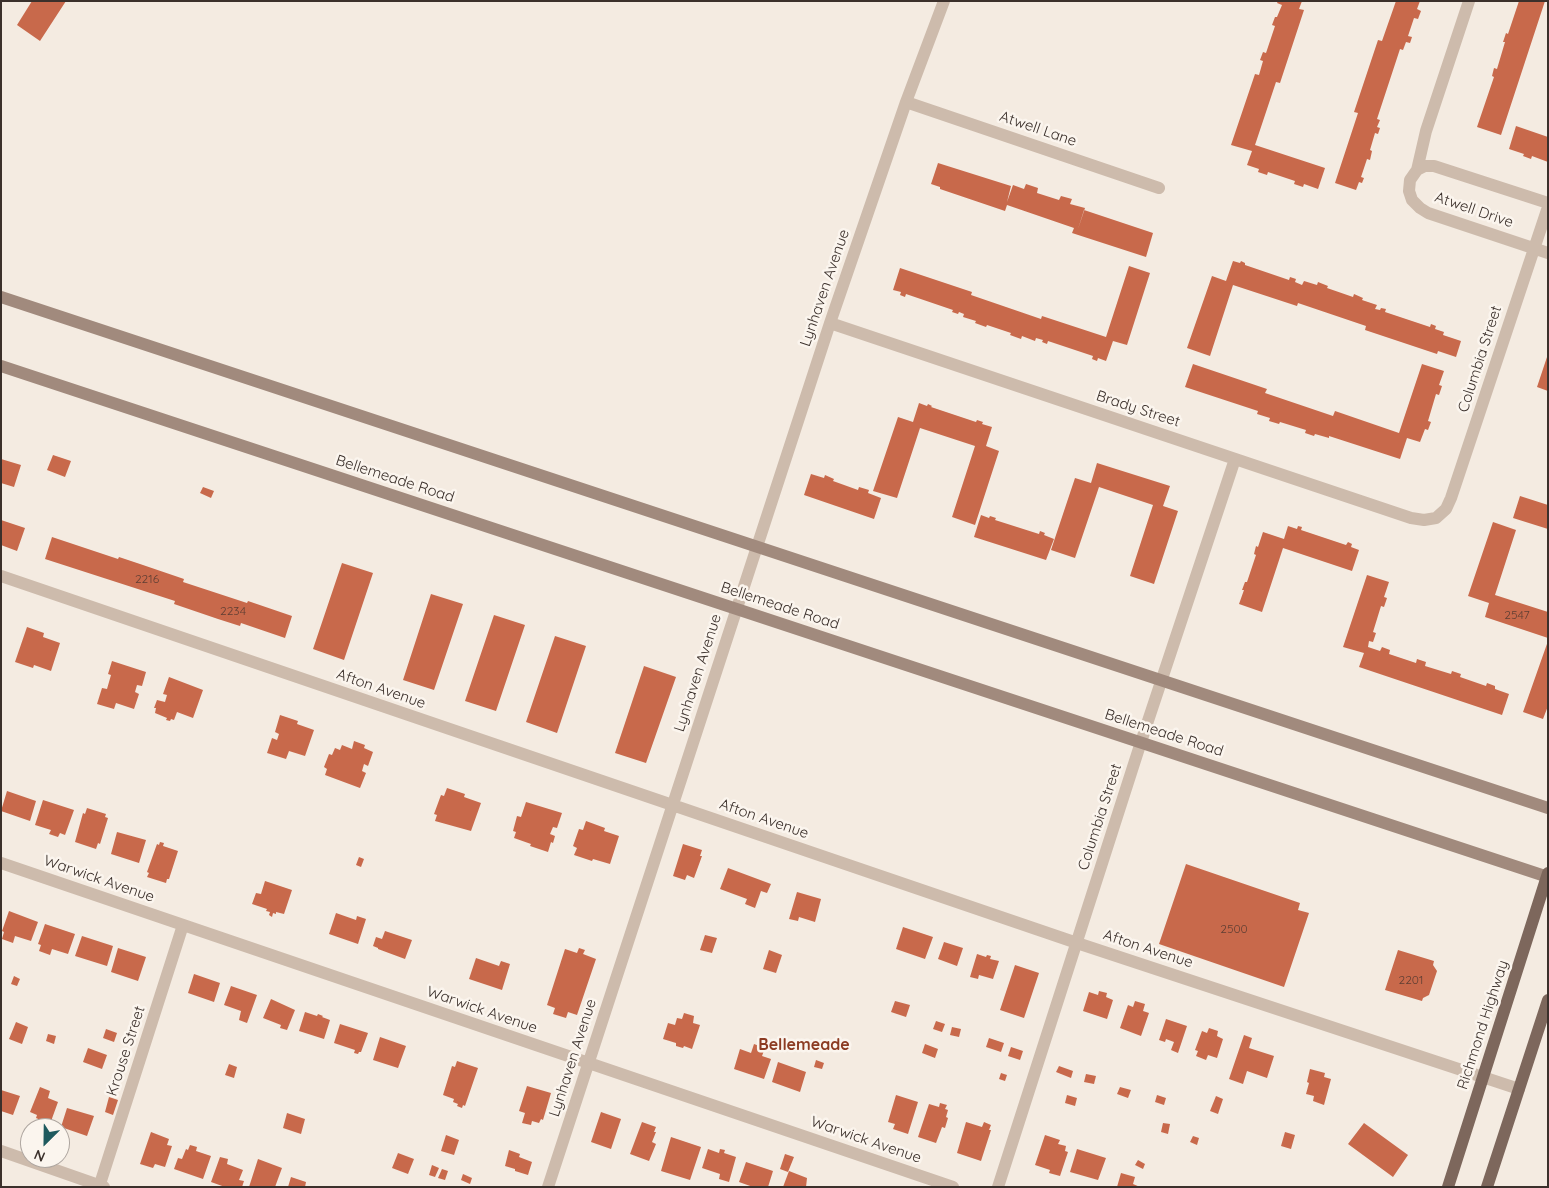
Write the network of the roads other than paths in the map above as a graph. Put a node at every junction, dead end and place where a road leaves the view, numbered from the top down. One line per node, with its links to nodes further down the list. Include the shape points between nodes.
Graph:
1 (944, 1): 3 (street, Lynhaven Avenue)
2 (1469, 1): 4 (street)
3 (906, 102): 5 (street, Atwell Lane); 10 (street, Lynhaven Avenue)
4 (1416, 170): 6 (street, Atwell Drive, via 1434,166); 7 (street, Atwell Drive, via 1410,180 1409,191 1420,208)
5 (1160, 188)
6 (1548, 205): 7 (street, Columbia Street)
7 (1534, 248): 8 (street, Atwell Drive); 13 (street, Columbia Street, via 1451,498 1446,509)
8 (1548, 253)
9 (1, 297): 14 (main road)
10 (830, 323): 12 (street, Brady Street); 14 (street, Lynhaven Avenue)
11 (1, 366): 16 (main road, Bellemeade Road)
12 (1235, 459): 13 (street, Brady Street, via 1411,518); 17 (street, Columbia Street)
13 (1436, 518)
14 (756, 547): 16 (street, Lynhaven Avenue); 17 (main road)
15 (1, 576): 19 (street, Afton Avenue)
16 (736, 608): 18 (main road, Bellemeade Road); 19 (street, Lynhaven Avenue)
17 (1161, 681): 18 (street, Columbia Street); 20 (main road)
18 (1141, 742): 22 (main road, Bellemeade Road); 24 (street, Columbia Street)
19 (673, 806): 24 (street, Afton Avenue); 26 (street, Lynhaven Avenue)
20 (1548, 808)
21 (1, 863): 23 (street, Warwick Avenue)
22 (1547, 876): 27 (main road, Richmond Highway)
23 (183, 925): 26 (street, Warwick Avenue); 30 (street, Krouse Street)
24 (1077, 943): 27 (street, Afton Avenue); 33 (street, Columbia Street)
25 (1548, 1000): 28 (main road)
26 (588, 1063): 31 (street, Lynhaven Avenue); 32 (street, Warwick Avenue)
27 (1484, 1077): 28 (street, Afton Avenue); 34 (main road, Richmond Highway)
28 (1519, 1089): 35 (main road)
29 (1, 1152): 30 (street)
30 (101, 1186)
31 (548, 1187)
32 (953, 1187)
33 (998, 1187)
34 (1448, 1187)
35 (1487, 1187)

